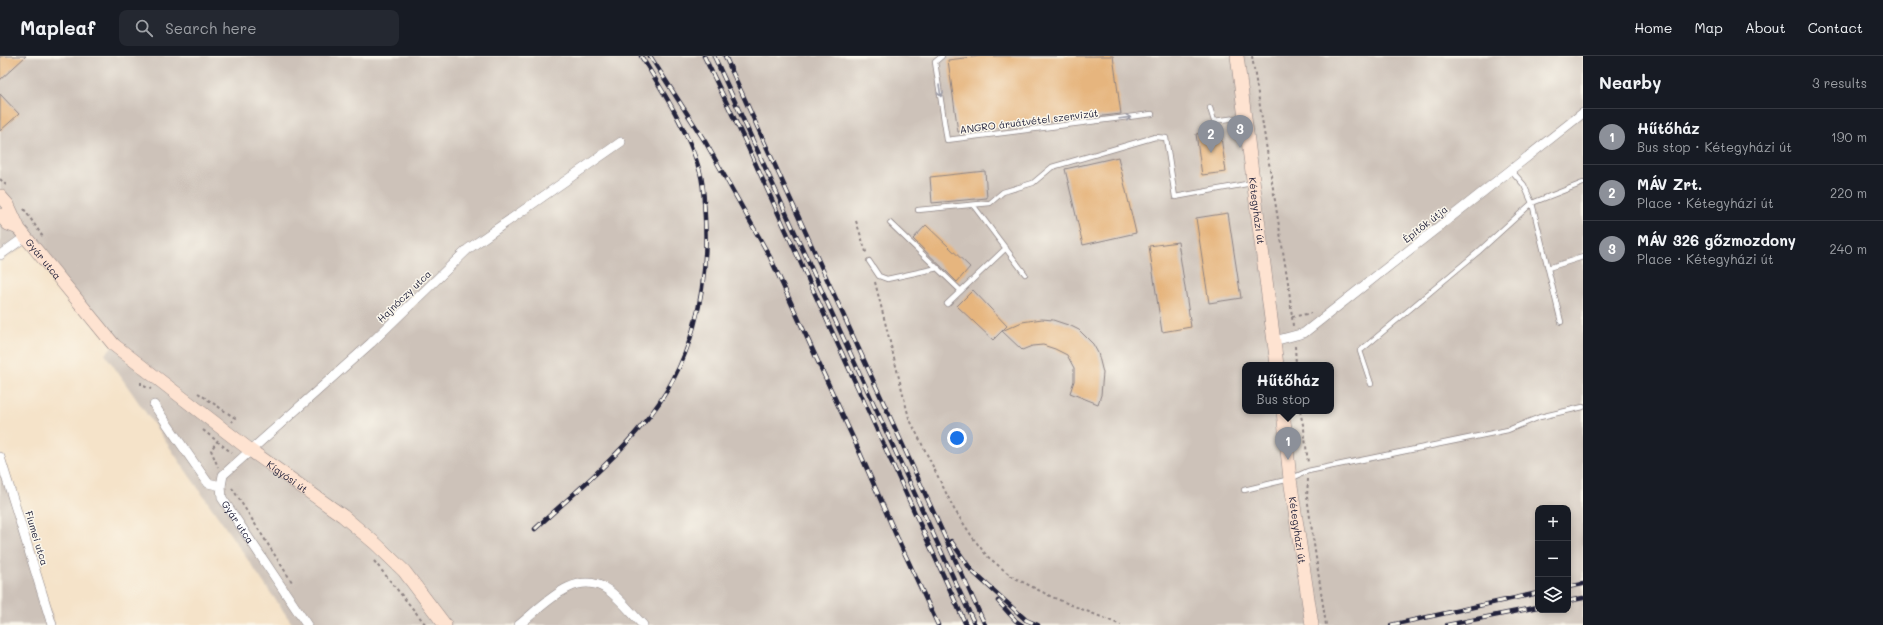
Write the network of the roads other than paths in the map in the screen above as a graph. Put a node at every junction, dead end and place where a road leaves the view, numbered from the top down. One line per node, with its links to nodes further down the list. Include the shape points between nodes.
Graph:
1 (942, 56): 5 (lane, ANGRO áruátvétel szervizút, one-way to 5, via 935,62 948,140)
2 (1237, 56): 6 (main road, Kétegyházi út)
3 (1210, 108): 6 (lane, via 1214,121)
4 (1583, 113): 8 (street, Építők útja)
5 (1152, 114)
6 (1245, 117): 9 (main road, Kétegyházi út)
7 (621, 142): 35 (street, Hajnóczy utca, via 468,249 371,343)
8 (1511, 170): 12 (lane, via 1524,185); 28 (street, Építők útja, via 1304,333)
9 (1253, 182): 13 (lane, via 1175,197 1166,138 1155,138 1052,167 1033,183 1002,192 990,204); 28 (main road, Kétegyházi út)
10 (1583, 182): 12 (lane)
11 (0, 196): 17 (main road, Gyár utca, via 8,205)
12 (1532, 203): 23 (lane); 31 (lane, via 1360,351)
13 (973, 205): 14 (lane); 18 (lane)
14 (918, 210)
15 (0, 215): 17 (main road, Gyár utca)
16 (890, 223): 22 (lane)
17 (22, 233): 19 (street); 29 (main road, Gyár utca)
18 (1006, 248): 24 (lane); 25 (lane)
19 (0, 255)
20 (1583, 257): 23 (lane)
21 (869, 261): 22 (lane, via 879,276 887,279)
22 (938, 268): 25 (lane)
23 (1548, 268): 27 (lane)
24 (1025, 274)
25 (961, 291): 26 (lane)
26 (948, 304)
27 (1561, 322)
28 (1274, 341): 30 (main road, Kétegyházi út)
29 (114, 345): 35 (main road, Kígyósi út)
30 (1277, 362)
31 (1371, 384)
32 (154, 405): 38 (street, Gyár utca, via 208,483)
33 (1583, 407): 37 (lane, via 1540,417 1508,430 1308,471)
34 (1283, 414): 37 (main road, Kétegyházi út)
35 (250, 450): 38 (street, Hajnóczy utca, via 223,475); 42 (main road, Kígyósi út, via 343,516 376,544 404,571)
36 (0, 457): 40 (street, Fiumei utca)
37 (1290, 479): 39 (lane); 45 (main road, Kétegyházi út)
38 (221, 486): 41 (street, Gyár utca, via 222,498)
39 (1244, 490)
40 (52, 625)
41 (307, 625)
42 (445, 625)
43 (519, 625): 44 (street, via 566,587 588,582 608,590)
44 (643, 625)
45 (1312, 625)

